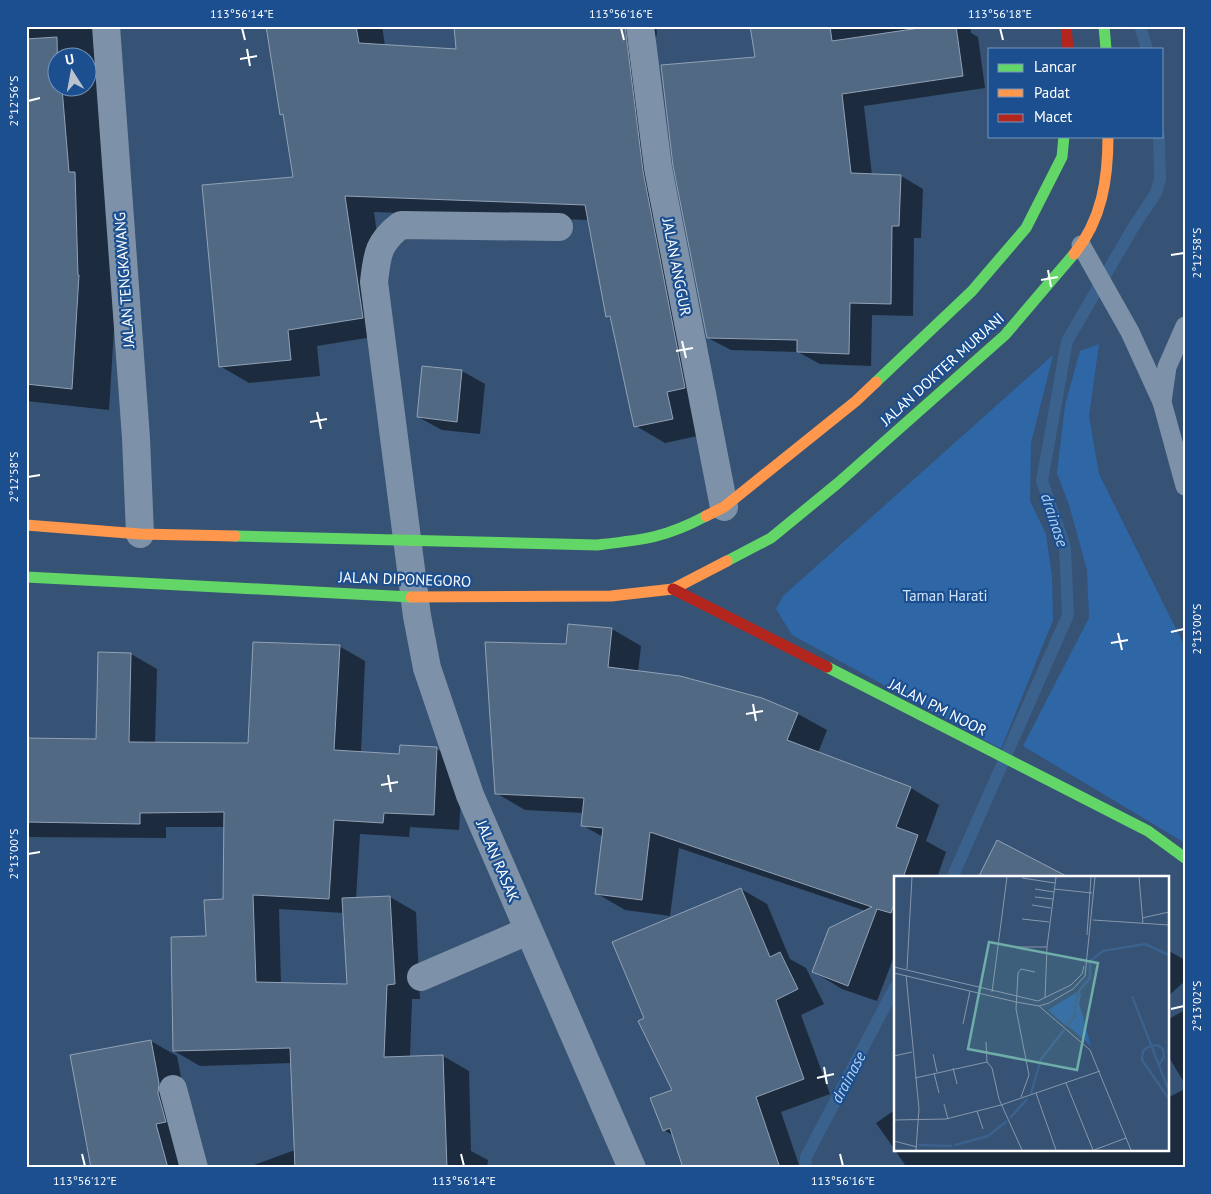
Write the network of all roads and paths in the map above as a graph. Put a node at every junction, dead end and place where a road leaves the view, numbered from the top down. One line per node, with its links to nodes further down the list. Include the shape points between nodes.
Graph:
1 (106, 26): 16 (street, JALAN TENGKAWANG)
2 (640, 26): 14 (street, JALAN ANGGUR, via 658,168)
3 (1066, 26): 5 (main road)
4 (1104, 26): 6 (main road)
5 (1068, 48)
6 (1106, 48)
7 (1064, 138): 14 (main road, via 1062,158 1026,228 972,291 856,401)
8 (1108, 138): 10 (main road, JALAN DOKTER MURJANI, via 1108,172 1100,207)
9 (559, 227): 18 (street, JALAN RASAK, via 401,225 388,235 378,252 374,282)
10 (1081, 245): 12 (lane, via 1130,332); 17 (main road, JALAN DOKTER MURJANI, via 1005,335)
11 (1185, 326): 12 (lane, via 1167,367)
12 (1162, 402): 13 (lane)
13 (1185, 486)
14 (724, 507): 18 (main road, via 678,531 646,540 597,545)
15 (26, 525): 16 (main road)
16 (140, 534): 18 (main road)
17 (771, 538): 20 (main road, JALAN DIPONEGORO)
18 (408, 541): 21 (street, JALAN RASAK)
19 (26, 577): 21 (main road, JALAN DIPONEGORO)
20 (674, 589): 21 (main road, JALAN DIPONEGORO, via 612,596); 22 (main road, JALAN PM NOOR, via 1148,831)
21 (414, 597): 23 (street, JALAN RASAK, via 427,668 467,786)
22 (1185, 858)
23 (528, 931): 24 (street); 27 (street, JALAN RASAK)
24 (421, 976)
25 (173, 1089): 26 (street)
26 (194, 1168)
27 (632, 1168)

